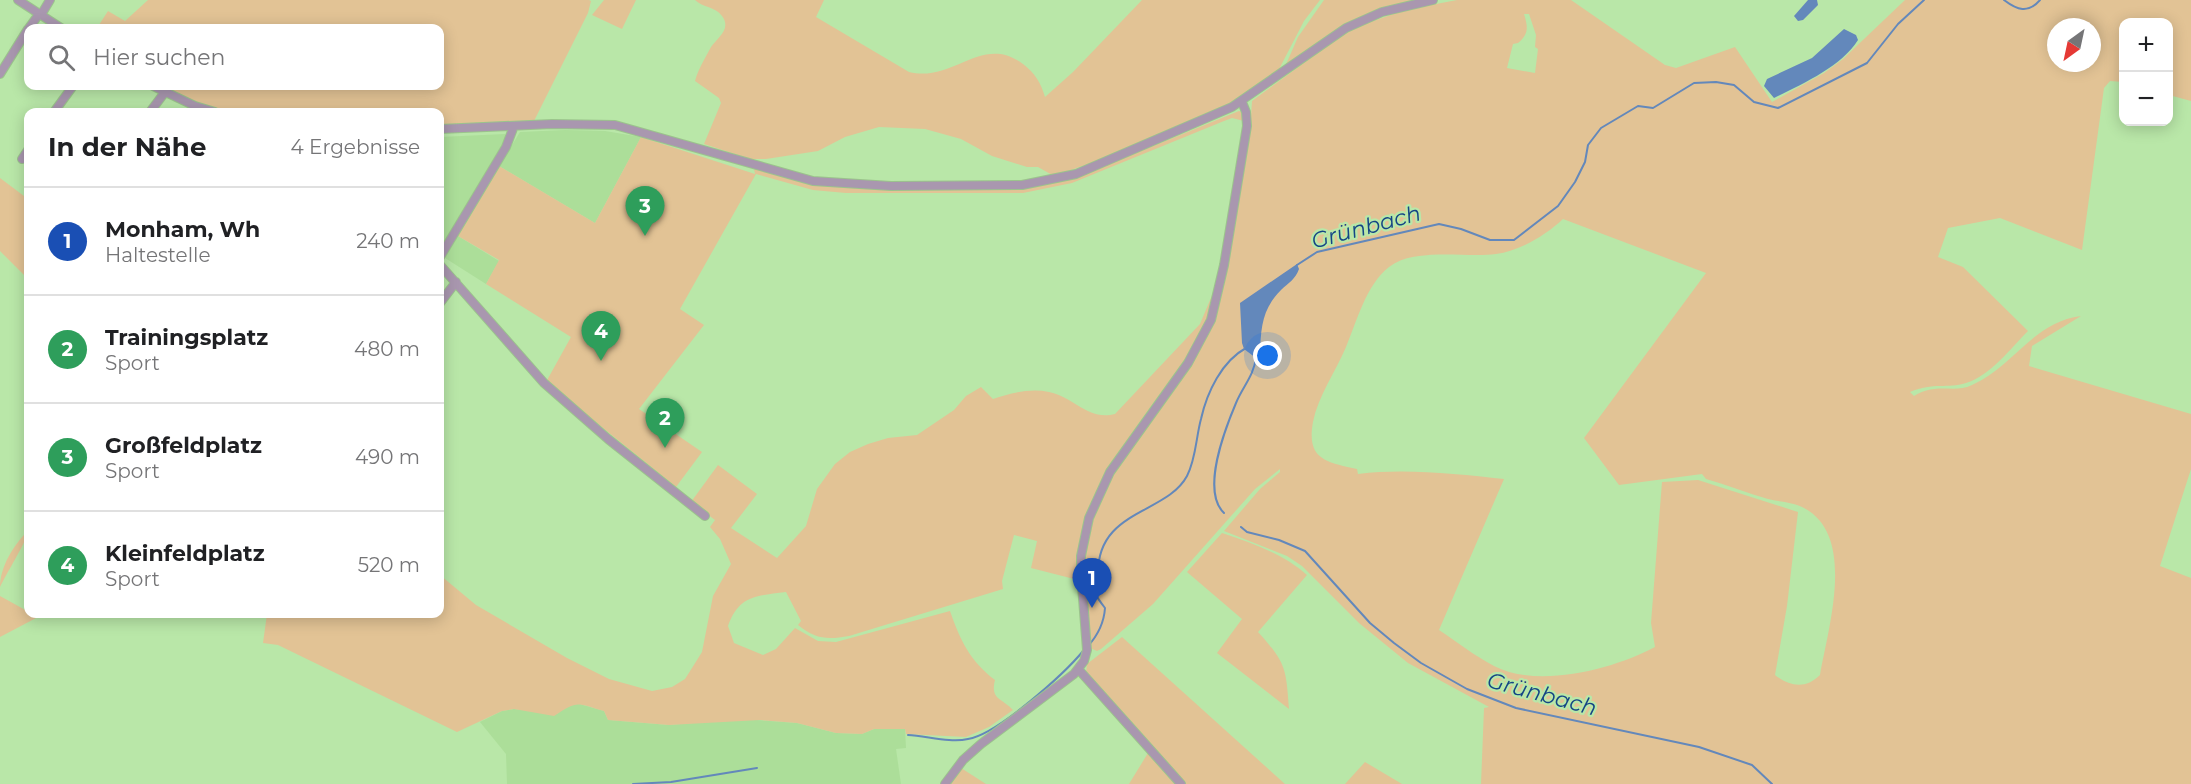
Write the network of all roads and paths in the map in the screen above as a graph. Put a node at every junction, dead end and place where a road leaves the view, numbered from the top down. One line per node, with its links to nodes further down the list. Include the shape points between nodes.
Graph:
1 (18, 0): 4 (street)
2 (50, 0): 4 (street)
3 (1433, 0): 12 (street, via 1382,12 1346,28)
4 (40, 14): 5 (street); 6 (street)
5 (33, 24)
6 (56, 24)
7 (24, 37): 8 (street)
8 (0, 74)
9 (70, 90): 13 (street)
10 (161, 90): 11 (street)
11 (165, 92): 14 (street); 15 (street)
12 (1242, 102): 16 (street, via 1076,174 1022,185 851,185 813,181 615,125); 25 (street, via 1247,126 1211,320 1188,363 1110,472 1089,518 1081,573 1088,650)
13 (57, 108)
14 (153, 108)
15 (205, 108)
16 (514, 126): 17 (street); 20 (street, via 506,147)
17 (444, 129)
18 (24, 156): 19 (street)
19 (22, 159)
20 (444, 250)
21 (444, 269): 22 (street)
22 (456, 282): 23 (street); 24 (street, via 544,383)
23 (444, 298)
24 (705, 516)
25 (1079, 670): 26 (street, via 971,753); 27 (street)
26 (945, 784)
27 (1181, 784)

